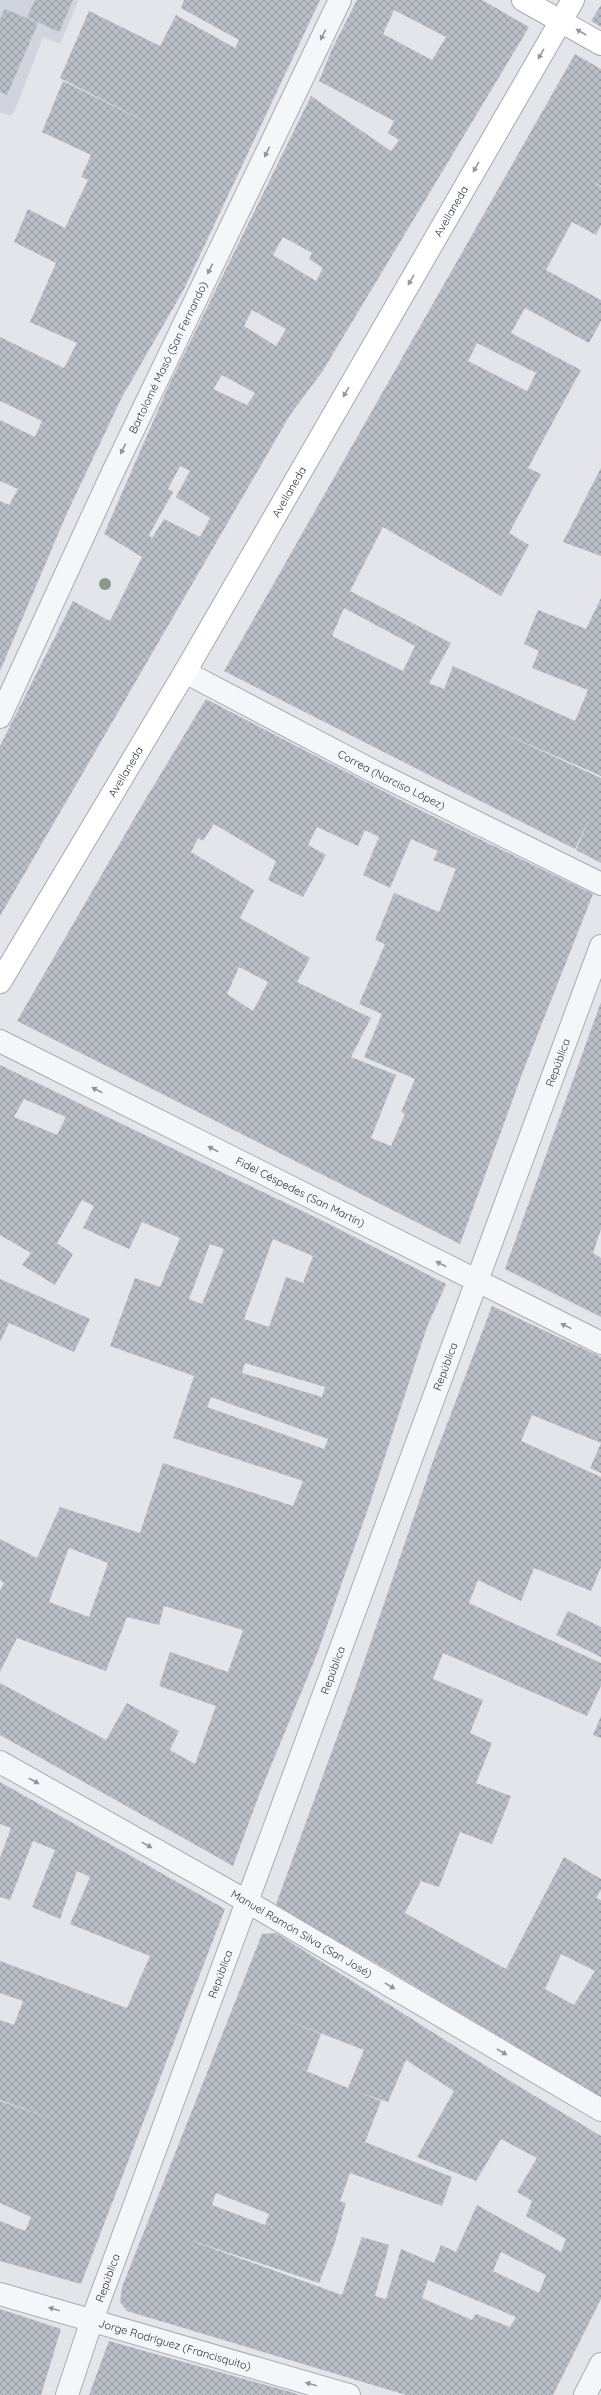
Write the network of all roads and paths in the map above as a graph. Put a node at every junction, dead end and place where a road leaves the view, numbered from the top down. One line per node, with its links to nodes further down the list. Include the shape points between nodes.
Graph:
1 (340, 0): 7 (street, Bartolomé Masó (San Fernando), one-way to 7, via 111,476)
2 (523, 0): 4 (main road)
3 (573, 0): 4 (main road, Avellaneda)
4 (560, 20): 5 (main road, one-way to 4); 6 (main road, Avellaneda, one-way to 6)
5 (601, 44)
6 (185, 672): 8 (street, Correa (Narciso López), via 375,772); 10 (main road, Avellaneda)
7 (0, 717)
8 (601, 884)
9 (601, 946): 12 (street, República)
10 (0, 982)
11 (0, 1041): 12 (street, Fidel Céspedes (San Martín), one-way to 11)
12 (476, 1282): 13 (street, Fidel Céspedes (San Martín), one-way to 12); 15 (street, República)
13 (601, 1343)
14 (0, 1762): 15 (street, Manuel Ramón Silva (San José), one-way to 15)
15 (248, 1902): 16 (street, Manuel Ramón Silva (San José), one-way to 16); 18 (street, República)
16 (601, 2110)
17 (0, 2294): 18 (street, Jorge Rodríguez (Francisquito), one-way to 17)
18 (92, 2320): 20 (street, República); 21 (street, Jorge Rodríguez (Francisquito), one-way to 18)
19 (601, 2364): 22 (street)
20 (67, 2395)
21 (349, 2395)
22 (585, 2395)

